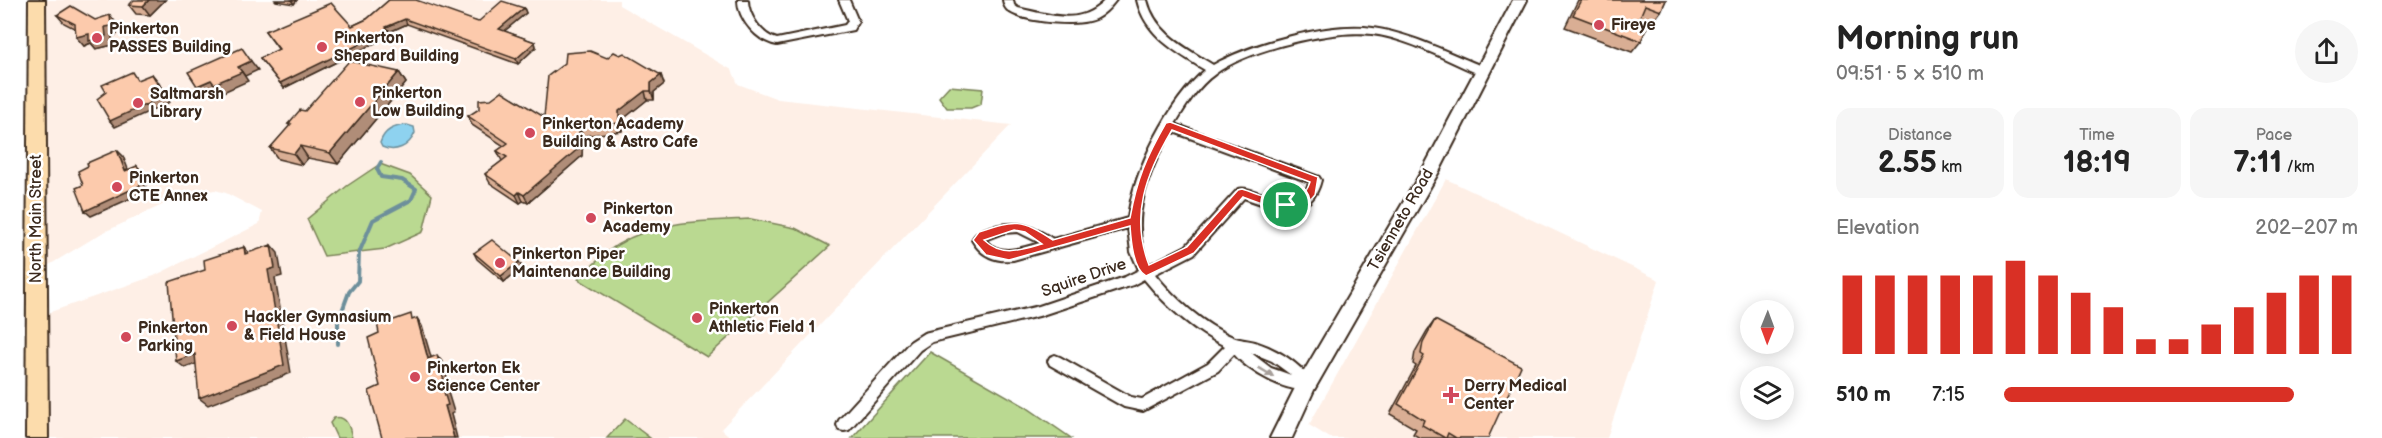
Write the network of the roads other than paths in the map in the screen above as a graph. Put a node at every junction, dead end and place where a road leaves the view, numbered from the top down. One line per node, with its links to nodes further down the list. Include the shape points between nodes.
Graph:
1 (36, 0): 18 (main road, North Main Street)
2 (743, 0): 3 (street, via 742,5 760,36 777,42 849,28 853,21)
3 (844, 0)
4 (1008, 0): 5 (street, via 1015,11 1076,21 1095,17)
5 (1111, 0)
6 (1142, 0): 8 (street, via 1146,15 1158,30)
7 (1520, 0): 9 (street, Tsienneto Road)
8 (1212, 70): 9 (street, via 1279,44 1362,30 1407,41); 10 (street)
9 (1483, 71): 16 (street, Tsienneto Road, via 1431,170)
10 (1170, 126): 11 (street, via 1141,184); 13 (street, Squire Drive, via 1315,180 1315,184 1306,199 1286,205 1274,205 1242,192 1190,250)
11 (1134, 221): 12 (street); 13 (street, via 1136,245)
12 (1052, 245): 12 (street, via 1028,229 1014,226 982,234 978,240 986,250 1003,256)
13 (1146, 272): 14 (street, via 1180,308); 17 (street, Squire Drive, via 1050,308 929,337 915,346)
14 (1235, 344): 15 (street, via 1213,368 1143,405 1129,403); 16 (street, via 1281,358); 16 (street, one-way to 16, via 1248,361 1280,381)
15 (1054, 361)
16 (1307, 384): 19 (street, Tsienneto Road)
17 (844, 425)
18 (37, 438)
19 (1281, 438)

